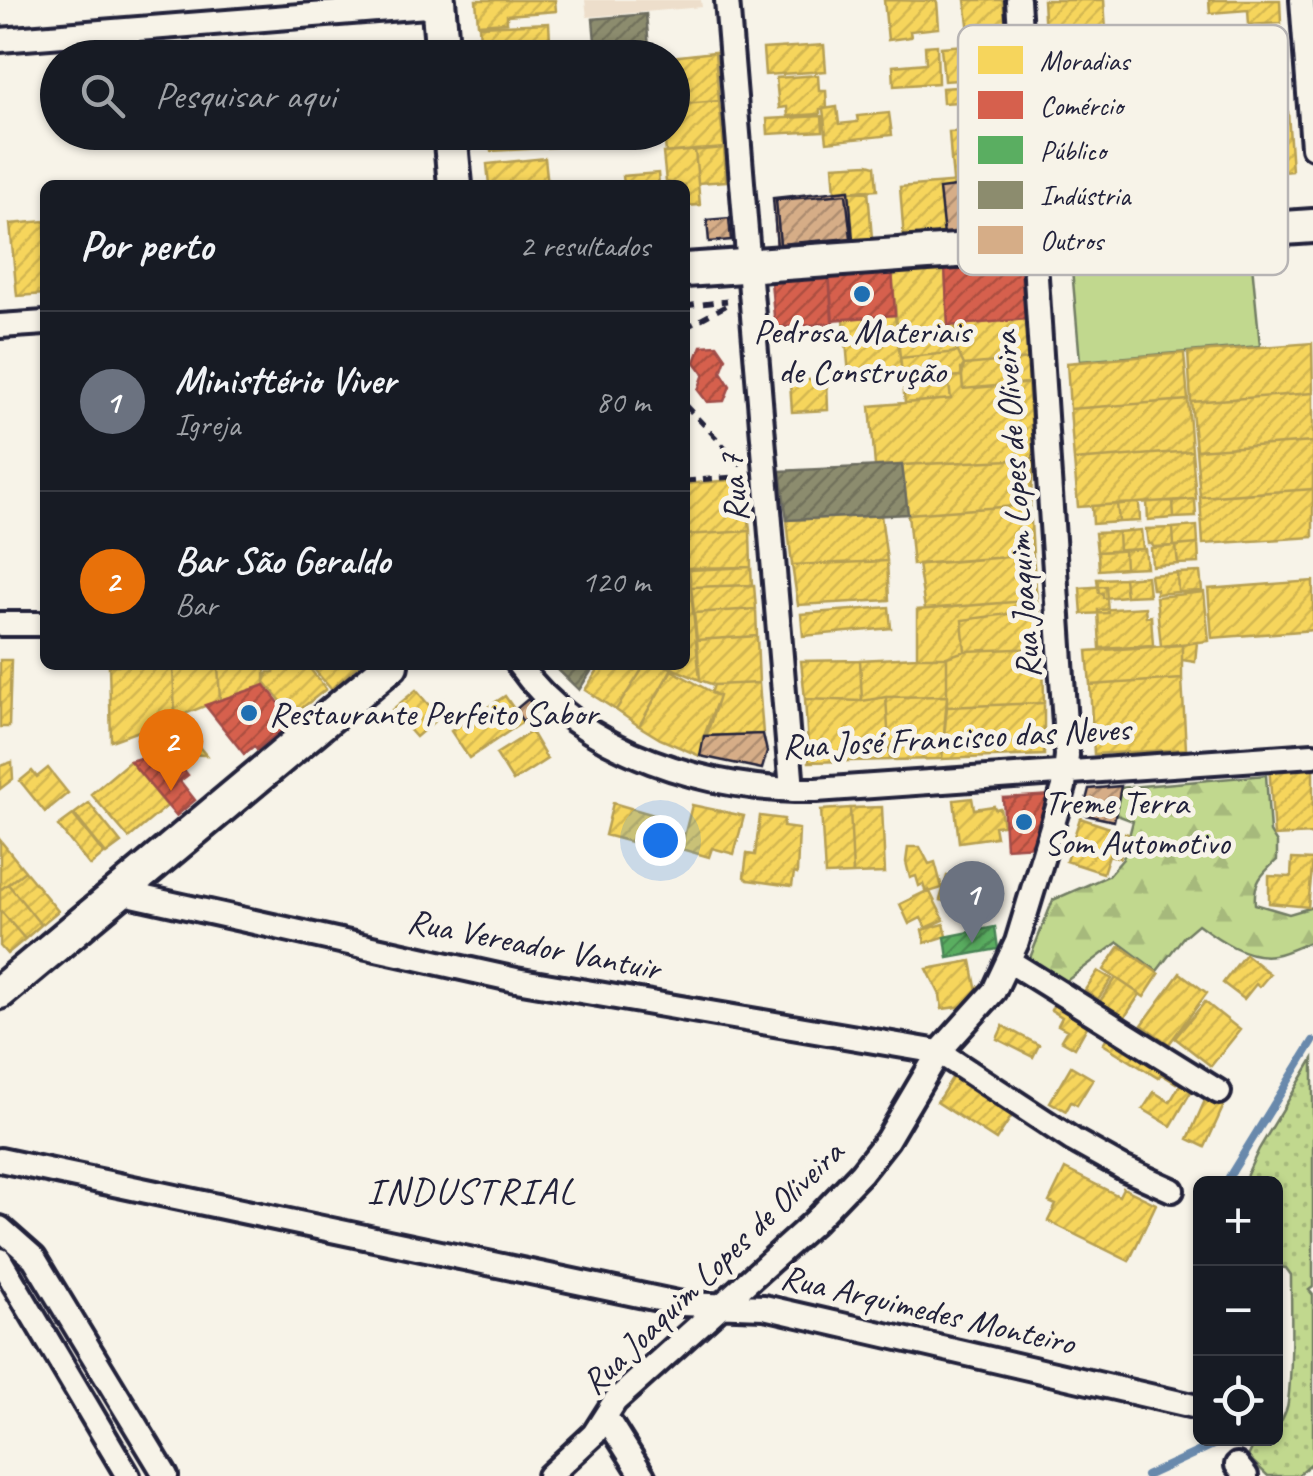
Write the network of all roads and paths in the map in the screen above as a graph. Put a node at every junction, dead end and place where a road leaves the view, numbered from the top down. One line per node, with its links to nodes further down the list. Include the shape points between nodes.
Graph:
1 (727, 0): 14 (street, Rua 7)
2 (1018, 0): 5 (street, Rua Joaquim Lopes de Oliveira)
3 (1302, 0): 8 (street)
4 (438, 2): 6 (street); 7 (street)
5 (1020, 25)
6 (0, 40)
7 (441, 40)
8 (1313, 148)
9 (451, 150): 10 (street)
10 (454, 180)
11 (1313, 226): 12 (street)
12 (1288, 228)
13 (958, 251): 14 (street)
14 (750, 265): 15 (street); 29 (street, Rua 7)
15 (690, 270)
16 (1036, 275): 28 (street, Rua Joaquim Lopes de Oliveira)
17 (690, 305): 19 (path, via 736,300)
18 (40, 322): 20 (street)
19 (690, 325)
20 (0, 326)
21 (690, 410): 22 (path, via 753,476)
22 (690, 481)
23 (0, 624): 24 (street)
24 (40, 624)
25 (385, 670): 30 (street)
26 (523, 670): 29 (street, Rua José Francisco das Neves, via 565,712 608,740 695,774)
27 (1313, 755): 28 (street, Rua José Francisco das Neves)
28 (1066, 772): 29 (street, Rua José Francisco das Neves); 31 (street, Rua Joaquim Lopes de Oliveira)
29 (792, 790)
30 (119, 892): 32 (street); 33 (street, Rua Vereador Vantuir, via 516,980)
31 (1008, 961): 33 (street, Rua Joaquim Lopes de Oliveira, via 994,991); 34 (street)
32 (0, 992)
33 (939, 1052): 36 (street, via 1073,1140); 39 (street, Rua Joaquim Lopes de Oliveira, via 861,1173)
34 (1220, 1092)
35 (0, 1160): 39 (street, Rua Arquimedes Monteiro, via 682,1304)
36 (1172, 1190)
37 (0, 1228): 43 (street, via 34,1258)
38 (0, 1260): 42 (street)
39 (722, 1304): 40 (street, Rua Arquimedes Monteiro, via 764,1307); 41 (street, Rua Joaquim Lopes de Oliveira)
40 (1193, 1406)
41 (606, 1416): 44 (street, Rua Joaquim Lopes de Oliveira); 45 (street)
42 (128, 1476)
43 (166, 1476)
44 (549, 1476)
45 (643, 1476)

